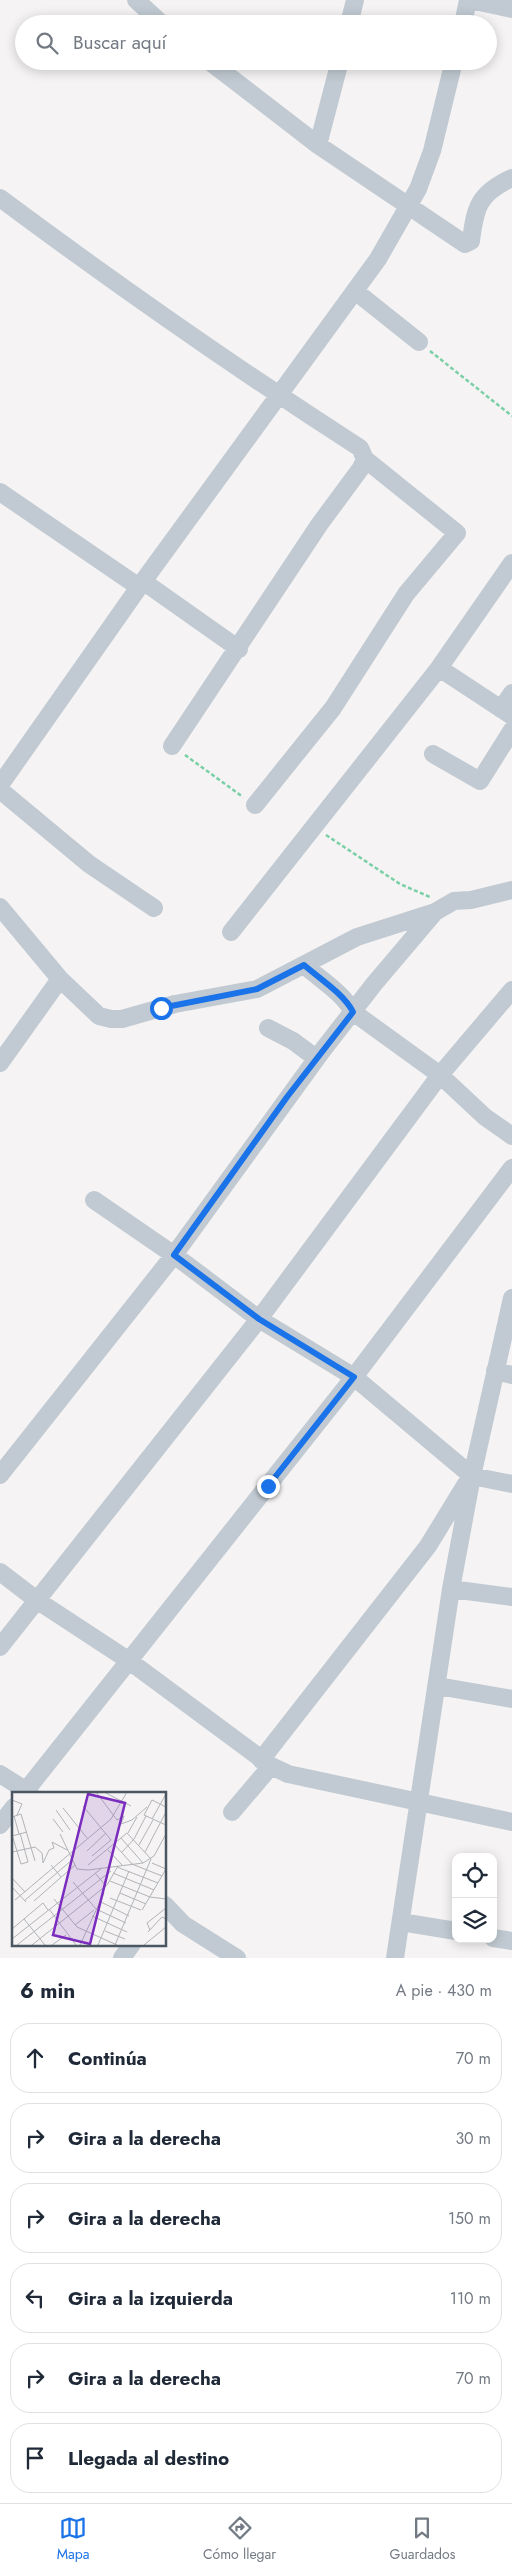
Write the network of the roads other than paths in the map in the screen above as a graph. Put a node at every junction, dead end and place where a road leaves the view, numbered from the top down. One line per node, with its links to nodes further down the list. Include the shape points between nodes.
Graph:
1 (136, 0): 5 (street)
2 (355, 0): 6 (street)
3 (469, 0): 4 (street); 7 (street)
4 (512, 9)
5 (152, 15)
6 (351, 15)
7 (465, 15)
8 (221, 70): 11 (street)
9 (338, 70): 11 (street)
10 (452, 70): 14 (street, via 432,151 418,189)
11 (318, 145): 14 (street)
12 (512, 178): 14 (street, via 488,193 480,203 475,212 471,241 465,244)
13 (0, 198): 17 (street, via 89,265)
14 (408, 205): 15 (street, via 378,259)
15 (355, 291): 16 (street); 17 (street)
16 (419, 342)
17 (279, 396): 18 (street, via 360,448); 21 (street)
18 (365, 459): 22 (street); 31 (street, via 457,533 406,594 333,708)
19 (0, 492): 21 (street)
20 (510, 570): 23 (street)
21 (141, 585): 22 (street); 29 (street)
22 (239, 649): 27 (street)
23 (439, 668): 25 (street); 37 (street)
24 (512, 693): 25 (street)
25 (507, 713)
26 (512, 730): 28 (street, via 480,781)
27 (172, 746)
28 (433, 754)
29 (0, 785)
30 (0, 790): 34 (street, via 88,864)
31 (255, 805)
32 (504, 892): 33 (street); 35 (street, via 454,901)
33 (512, 905)
34 (154, 908)
35 (435, 912): 38 (street, via 356,937); 41 (street)
36 (3, 920): 39 (street)
37 (231, 932)
38 (304, 965): 39 (street, via 252,990 117,1019 99,1016); 41 (street, via 329,988 347,999)
39 (60, 979): 44 (street)
40 (512, 990): 45 (street)
41 (353, 1012): 43 (street); 45 (street)
42 (268, 1028): 43 (street)
43 (316, 1058): 49 (street)
44 (0, 1064)
45 (440, 1076): 46 (street, via 485,1117); 51 (street)
46 (512, 1136)
47 (512, 1168): 54 (street)
48 (94, 1200): 49 (street)
49 (174, 1255): 51 (street); 55 (street)
50 (512, 1298): 52 (street)
51 (259, 1319): 54 (street); 61 (street)
52 (495, 1371): 53 (street); 56 (street)
53 (512, 1375)
54 (354, 1377): 56 (street); 63 (street)
55 (0, 1475)
56 (472, 1476): 57 (street); 59 (street); 66 (street, via 428,1546)
57 (512, 1484)
58 (0, 1572): 61 (street)
59 (451, 1589): 60 (street); 64 (street)
60 (512, 1597)
61 (38, 1601): 62 (street); 63 (street)
62 (0, 1647)
63 (128, 1660): 66 (street); 68 (street)
64 (438, 1686): 65 (street); 69 (street)
65 (512, 1699)
66 (266, 1763): 69 (street, via 288,1774); 71 (street)
67 (0, 1774): 68 (street)
68 (26, 1792)
69 (418, 1803): 72 (street); 75 (street)
70 (12, 1809): 73 (street)
71 (232, 1812)
72 (512, 1822)
73 (0, 1825)
74 (167, 1911): 81 (street)
75 (401, 1922): 76 (street); 82 (street)
76 (452, 1930)
77 (497, 1939): 78 (street)
78 (512, 1941)
79 (131, 1946): 80 (street)
80 (122, 1958)
81 (237, 1958)
82 (395, 1958)

